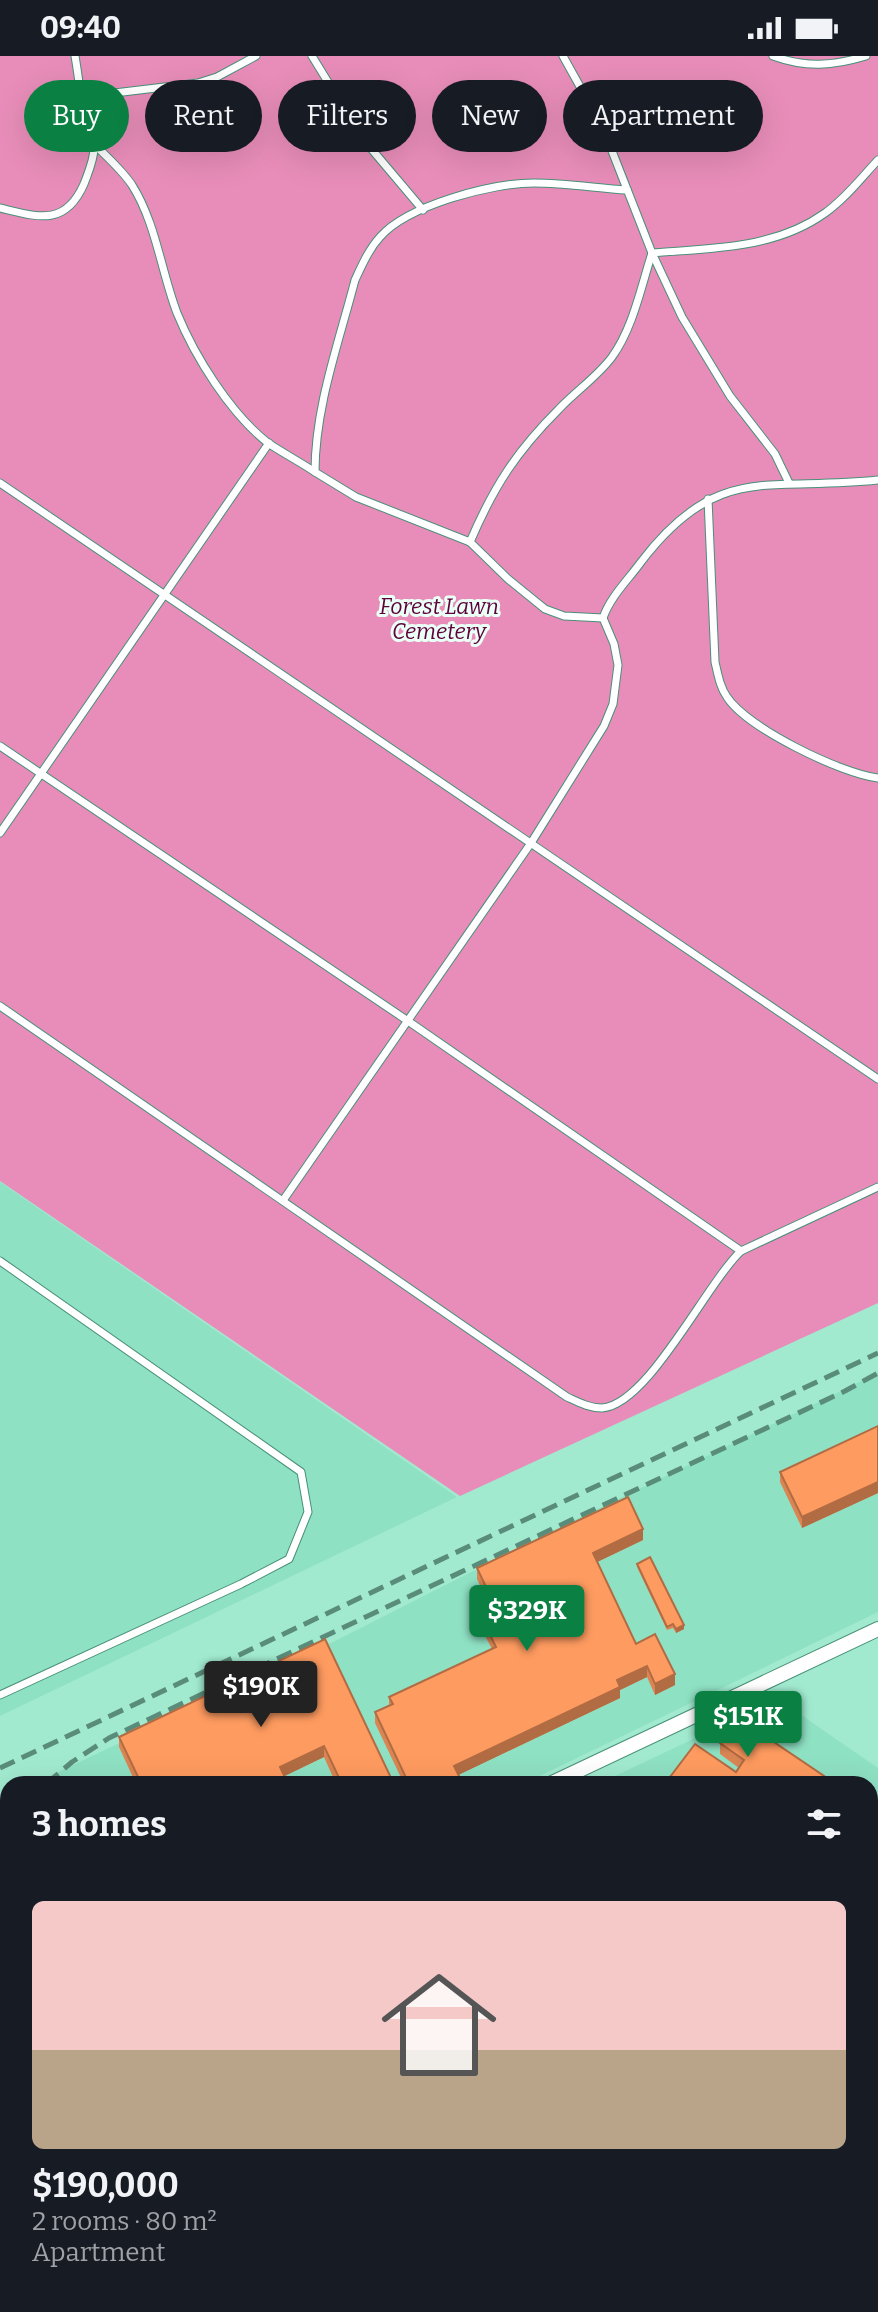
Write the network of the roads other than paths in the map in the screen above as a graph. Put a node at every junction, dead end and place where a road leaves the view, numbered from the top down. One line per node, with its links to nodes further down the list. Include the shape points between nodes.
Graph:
1 (75, 56): 7 (lane)
2 (256, 56): 8 (lane, via 198,83)
3 (312, 56): 14 (lane, via 363,139)
4 (563, 56): 12 (lane, via 603,128)
5 (773, 56): 6 (lane, via 803,65)
6 (866, 56)
7 (79, 80)
8 (129, 91)
9 (93, 152): 13 (lane, via 79,195 61,213 41,217)
10 (101, 152): 16 (lane, via 133,186 177,314 202,363)
11 (878, 160): 15 (lane, via 848,193 800,229 758,242)
12 (627, 190): 14 (lane, via 504,185); 15 (lane)
13 (0, 208)
14 (423, 210): 17 (lane, via 396,221 379,237 355,280 320,419)
15 (652, 253): 20 (lane, via 705,358 775,454); 22 (lane, via 613,356 513,459)
16 (269, 443): 17 (lane); 23 (lane)
17 (315, 472): 22 (lane, via 356,497)
18 (878, 480): 20 (lane)
19 (0, 483): 23 (lane)
20 (789, 483): 21 (lane, via 727,491)
21 (708, 499): 24 (lane, via 649,552); 27 (lane, via 715,662 728,699 766,731 853,773)
22 (470, 542): 24 (lane, via 545,609 564,616)
23 (162, 595): 26 (lane); 29 (lane)
24 (603, 618): 29 (lane, via 618,665 613,704)
25 (0, 746): 26 (lane)
26 (40, 773): 28 (lane); 31 (lane)
27 (878, 778)
28 (0, 833)
29 (531, 843): 31 (lane); 32 (lane)
30 (0, 1006): 34 (lane)
31 (408, 1021): 34 (lane); 35 (lane)
32 (878, 1079)
33 (878, 1187): 35 (lane)
34 (284, 1199): 35 (lane, via 588,1407 621,1402 636,1390)
35 (741, 1251)
36 (0, 1261): 38 (lane, via 301,1472 308,1512 289,1559)
37 (878, 1629): 39 (street)
38 (0, 1695)
39 (567, 1776)

